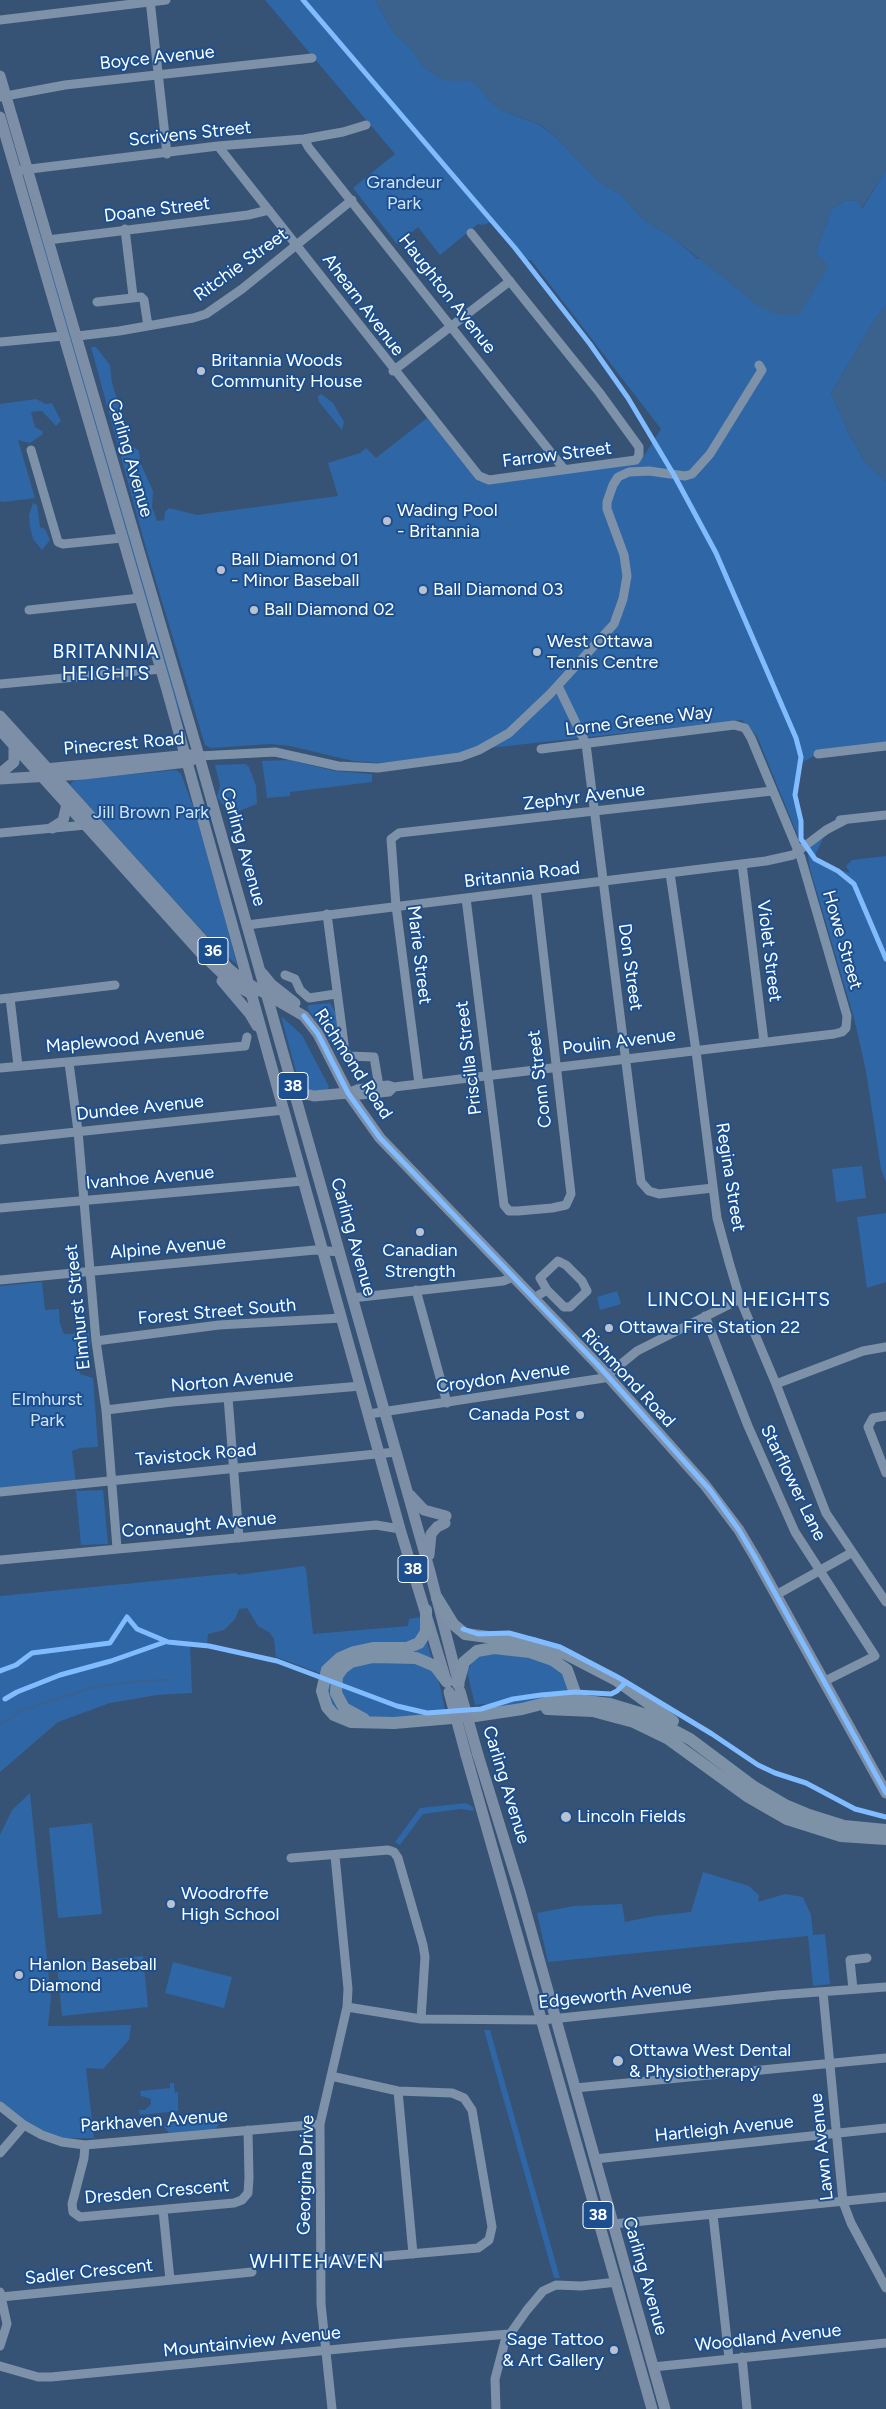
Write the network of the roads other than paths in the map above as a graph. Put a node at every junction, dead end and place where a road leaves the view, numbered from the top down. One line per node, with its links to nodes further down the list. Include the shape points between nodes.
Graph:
1 (166, 0): 2 (street)
2 (150, 1): 3 (street); 5 (street)
3 (0, 20)
4 (312, 58): 5 (street, Boyce Avenue)
5 (157, 74): 7 (street, Boyce Avenue); 12 (street)
6 (0, 76): 7 (main road, Carling Avenue / 38)
7 (3, 96): 13 (main road, Carling Avenue / 38)
8 (0, 117): 13 (main road, Carling Avenue / 38)
9 (366, 125): 10 (street, Scrivens Street)
10 (304, 139): 11 (street, Scrivens Street); 14 (street, Haughton Avenue)
11 (218, 146): 12 (street, Scrivens Street); 15 (street, Ahearn Avenue)
12 (167, 154): 13 (street, Scrivens Street)
13 (22, 170): 18 (main road, Carling Avenue / 38); 25 (main road, Carling Avenue / 38)
14 (352, 200): 19 (street, Ritchie Street); 24 (street, Haughton Avenue)
15 (269, 210): 16 (street, Doane Street); 19 (street, Ahearn Avenue)
16 (125, 230): 18 (street, Doane Street); 21 (street)
17 (471, 232): 20 (street)
18 (48, 240): 26 (main road, Carling Avenue / 38)
19 (296, 244): 23 (street, Ritchie Street, via 218,307 194,318); 29 (street, Ahearn Avenue)
20 (510, 281): 24 (street); 31 (street, Farrow Street, via 639,447 639,455 632,461)
21 (133, 296): 22 (street); 23 (street, via 144,300)
22 (97, 302)
23 (148, 326): 26 (street, Ritchie Street)
24 (452, 326): 29 (street); 31 (street, Haughton Avenue)
25 (63, 336): 27 (street); 33 (main road, Carling Avenue / 38)
26 (78, 336): 47 (main road, Carling Avenue / 38)
27 (0, 342)
28 (759, 365): 38 (street, via 762,370 710,454 692,474 649,471 629,472 618,477 607,509 624,555 627,576 623,599 614,624)
29 (394, 371): 32 (street, Ahearn Avenue, via 479,476)
30 (31, 450): 33 (street, via 58,542)
31 (564, 470): 32 (street, Farrow Street)
32 (486, 480)
33 (122, 538): 34 (main road, Carling Avenue / 38)
34 (140, 598): 35 (street); 36 (main road, Carling Avenue / 38)
35 (29, 610)
36 (161, 669): 37 (street); 48 (main road, Carling Avenue / 38)
37 (0, 684)
38 (558, 686): 42 (street, Don Street); 47 (street, via 503,737 479,750 449,759 368,769 275,752)
39 (0, 716): 49 (main road, Richmond Road / 36)
40 (740, 726): 42 (street, Lorne Greene Way); 51 (street, Howe Street, via 751,738)
41 (0, 730): 43 (main road, Richmond Road / 36)
42 (586, 744): 45 (street, Lorne Greene Way); 53 (street, Don Street)
43 (14, 745): 49 (main road, Richmond Road / 36); 50 (main road, via 14,762)
44 (886, 746): 46 (street)
45 (541, 749)
46 (818, 754)
47 (200, 756): 48 (main road, Pinecrest Road); 68 (main road, Carling Avenue / 38)
48 (186, 758): 49 (main road, Pinecrest Road); 73 (main road, Carling Avenue / 38)
49 (46, 773): 50 (main road, Pinecrest Road); 52 (main road, Richmond Road / 36); 67 (main road, Richmond Road / 36)
50 (1, 774)
51 (772, 791): 53 (street, Zephyr Avenue); 59 (street, Howe Street)
52 (67, 804): 55 (main road, Richmond Road / 36); 56 (main road, via 63,821)
53 (596, 812): 58 (street, Zephyr Avenue); 62 (street, Don Street)
54 (886, 815): 59 (street, Britannia Road, via 845,820)
55 (86, 825): 56 (street); 67 (main road, Richmond Road / 36)
56 (52, 828): 57 (street)
57 (0, 833)
58 (399, 834): 65 (street, Marie Street, via 391,839)
59 (799, 851): 60 (street, Britannia Road, via 793,855); 78 (street, Howe Street, via 847,1016)
60 (742, 864): 61 (street, Britannia Road); 80 (street, Violet Street)
61 (670, 873): 62 (street, Britannia Road); 81 (street, Regina Street)
62 (602, 881): 63 (street, Britannia Road); 82 (street, Don Street)
63 (536, 890): 64 (street, Britannia Road); 87 (street, Conn Street)
64 (466, 898): 65 (street, Britannia Road); 88 (street, Priscilla Street)
65 (396, 906): 66 (street, Britannia Road); 90 (street, Marie Street)
66 (327, 914): 68 (street, Britannia Road); 74 (street)
67 (176, 918): 69 (main road, Richmond Road / 36); 73 (main road, Richmond Road / 36)
68 (247, 925): 70 (main road, Carling Avenue / 38)
69 (200, 952): 73 (main road, Richmond Road / 36, via 232,983); 84 (main road, via 252,1018)
70 (258, 963): 75 (main road, Carling Avenue / 38); 77 (main road, via 268,981 291,999)
71 (284, 974): 74 (street, via 295,979 309,998)
72 (115, 985): 76 (street)
73 (251, 990): 75 (main road, Richmond Road / 36); 84 (main road, Carling Avenue / 38)
74 (336, 994): 91 (street, via 344,1048 349,1056 374,1057)
75 (268, 997): 77 (main road, Richmond Road / 36); 89 (main road, Carling Avenue / 38); 93 (main road, Richmond Road / 36, via 309,1033)
76 (5, 998): 85 (street)
77 (304, 1016): 93 (main road, Richmond Road / 36, via 318,1034)
78 (846, 1028): 80 (street, Poulin Avenue, via 834,1034)
79 (247, 1037): 83 (street, Maplewood Avenue, via 245,1046)
80 (764, 1042): 81 (street, Poulin Avenue)
81 (696, 1051): 82 (street, Poulin Avenue); 100 (street, Regina Street)
82 (626, 1059): 87 (street, Poulin Avenue); 100 (street, Don Street, via 641,1182 649,1191 659,1194)
83 (68, 1063): 85 (street, Maplewood Avenue); 97 (street, Elmhurst Street)
84 (271, 1064): 95 (main road, Carling Avenue / 38)
85 (18, 1066): 86 (street, Maplewood Avenue)
86 (0, 1068)
87 (555, 1068): 88 (street, Poulin Avenue); 103 (street, Conn Street, via 571,1199 566,1205 552,1208)
88 (487, 1076): 90 (street, Poulin Avenue); 103 (street, Priscilla Street, via 504,1205)
89 (292, 1082): 94 (main road, via 299,1092); 96 (main road, Carling Avenue / 38)
90 (419, 1084): 92 (street, Poulin Avenue)
91 (379, 1086): 92 (street, Poulin Avenue); 93 (street, Poulin Avenue)
92 (394, 1087): 93 (street, Poulin Avenue, via 389,1092 360,1096)
93 (344, 1093): 94 (main road, Poulin Avenue); 107 (main road, Richmond Road / 36, via 380,1138)
94 (314, 1096): 96 (main road, via 304,1105)
95 (284, 1110): 97 (street, Dundee Avenue); 99 (main road, Carling Avenue / 38)
96 (302, 1119): 105 (main road, Carling Avenue / 38)
97 (78, 1131): 98 (street, Dundee Avenue); 101 (street, Elmhurst Street)
98 (0, 1140)
99 (304, 1181): 101 (street, Ivanhoe Avenue); 104 (main road, Carling Avenue / 38)
100 (713, 1188): 113 (street, Regina Street, via 717,1218)
101 (84, 1200): 102 (street, Ivanhoe Avenue); 106 (street, Elmhurst Street)
102 (0, 1208)
103 (509, 1211)
104 (324, 1250): 105 (street, Alpine Avenue); 106 (street, Alpine Avenue); 115 (main road, Carling Avenue / 38)
105 (340, 1252): 111 (main road, Carling Avenue / 38)
106 (91, 1271): 108 (street, Alpine Avenue); 116 (street, Elmhurst Street)
107 (513, 1277): 109 (street, via 503,1281); 112 (main road, Richmond Road / 36)
108 (0, 1280)
109 (416, 1290): 111 (street); 122 (street)
110 (546, 1290): 110 (street, via 564,1307 570,1307 587,1292 582,1281 558,1261 540,1278); 112 (street)
111 (352, 1298): 124 (main road, Carling Avenue / 38)
112 (534, 1298): 118 (main road, Richmond Road / 36)
113 (740, 1299): 114 (street, Croydon Avenue); 119 (street, Regina Street)
114 (705, 1316): 118 (street, Croydon Avenue, via 637,1351); 139 (street, Starflower Lane, via 782,1504)
115 (342, 1318): 116 (street, Forest Street South, via 219,1325); 120 (main road, Carling Avenue / 38)
116 (96, 1341): 123 (street, Elmhurst Street)
117 (886, 1347): 119 (street, via 863,1351)
118 (608, 1375): 122 (street, Croydon Avenue, via 596,1380); 141 (main road, Richmond Road / 36, via 710,1490 739,1530)
119 (776, 1384): 137 (street, Regina Street, via 826,1513)
120 (361, 1386): 121 (street, Norton Avenue); 125 (main road, Carling Avenue / 38)
121 (228, 1397): 123 (street, Norton Avenue); 129 (street)
122 (447, 1402): 124 (street, Croydon Avenue)
123 (106, 1410): 131 (street, Elmhurst Street)
124 (384, 1411): 125 (street, Croydon Avenue); 127 (main road, Carling Avenue / 38)
125 (369, 1414): 128 (main road, Carling Avenue / 38)
126 (886, 1416): 130 (street, via 873,1418 868,1427)
127 (396, 1452): 128 (street, Tavistock Road); 132 (main road, Carling Avenue / 38)
128 (380, 1454): 129 (street, Tavistock Road); 134 (main road, Carling Avenue / 38)
129 (234, 1468): 131 (street, Tavistock Road); 135 (street)
130 (886, 1473)
131 (112, 1479): 133 (street, Tavistock Road); 136 (street, Elmhurst Street)
132 (406, 1490): 140 (main road, Carling Avenue / 38); 140 (main road, via 424,1510 446,1520 430,1536)
133 (0, 1492)
134 (400, 1528): 135 (street, Connaught Avenue, via 372,1525); 144 (main road, Carling Avenue / 38)
135 (239, 1538): 136 (street, Connaught Avenue)
136 (117, 1548): 138 (street, Connaught Avenue)
137 (851, 1553): 139 (street); 143 (street, Regina Street)
138 (0, 1560)
139 (819, 1570): 141 (street); 145 (street, Starflower Lane, via 875,1656)
140 (430, 1572): 142 (main road, Carling Avenue / 38)
141 (776, 1595): 145 (main road, Richmond Road / 36)
142 (437, 1598): 146 (main road, Carling Avenue / 38); 149 (highway, via 453,1624 465,1634 518,1640 564,1653 631,1691)
143 (886, 1602)
144 (426, 1610): 146 (main road, Carling Avenue / 38); 148 (highway, via 426,1632 419,1643 407,1648 373,1648 350,1653 335,1662 325,1674 322,1691 330,1711 344,1721)
145 (825, 1681): 150 (main road, Richmond Road / 36)
146 (454, 1687): 147 (highway, via 464,1662 474,1653 485,1649 515,1650 540,1655 562,1665 571,1677); 148 (highway, via 435,1666 416,1658 366,1658 347,1664 338,1676 337,1698 348,1712); 161 (main road, Carling Avenue / 38, bridge, via 495,1809); 162 (main road, Carling Avenue / 38, bridge, via 466,1755)
147 (579, 1705): 148 (highway, via 553,1701 475,1716); 149 (highway, via 610,1704 628,1708); 152 (highway, via 624,1718 659,1733 763,1807 786,1819 841,1836)
148 (375, 1723)
149 (690, 1738): 151 (highway, via 754,1787 785,1805 844,1826)
150 (886, 1793)
151 (886, 1830)
152 (886, 1839)
153 (335, 1856): 154 (street); 159 (street, Georgina Drive); 160 (street, via 388,1850 398,1858 424,1945)
154 (291, 1858)
155 (867, 1958): 157 (street, via 850,1960)
156 (886, 1987): 157 (street, Edgeworth Avenue)
157 (852, 1989): 158 (street, Edgeworth Avenue)
158 (823, 1992): 161 (street, Edgeworth Avenue); 164 (street, Lawn Avenue)
159 (347, 2007): 160 (street, Edgeworth Avenue); 165 (street, Georgina Drive)
160 (421, 2019): 162 (street, Edgeworth Avenue)
161 (556, 2019): 162 (street, Edgeworth Avenue); 166 (main road, Carling Avenue / 38)
162 (542, 2020): 186 (main road, Carling Avenue / 38)
163 (886, 2058): 164 (street)
164 (829, 2064): 166 (street); 173 (street, Lawn Avenue)
165 (331, 2076): 167 (street); 169 (street, Georgina Drive)
166 (575, 2088): 176 (main road, Carling Avenue / 38)
167 (398, 2091): 182 (street); 182 (street, via 452,2092 464,2098 472,2110 492,2227 489,2240 478,2248)
168 (0, 2106): 170 (street, Parkhaven Avenue)
169 (320, 2124): 172 (street, Parkhaven Avenue); 183 (street, Georgina Drive)
170 (24, 2125): 174 (street, Parkhaven Avenue, via 62,2142); 175 (street)
171 (886, 2128): 173 (street, Hartleigh Avenue)
172 (248, 2130): 174 (street, Parkhaven Avenue); 179 (street, Dresden Crescent, via 248,2193 242,2200)
173 (836, 2133): 176 (street, Hartleigh Avenue); 178 (street, Lawn Avenue)
174 (85, 2145): 179 (street, Dresden Crescent, via 73,2212 80,2217)
175 (0, 2154)
176 (595, 2159): 181 (main road, Carling Avenue / 38)
177 (886, 2198): 178 (street)
178 (844, 2202): 180 (street); 187 (street, Lawn Avenue, via 851,2223)
179 (163, 2210): 185 (street, Sadler Crescent)
180 (713, 2215): 181 (street); 194 (street)
181 (613, 2224): 196 (main road, Carling Avenue / 38)
182 (413, 2254): 183 (street)
183 (320, 2262): 192 (street, Georgina Drive)
184 (252, 2272): 185 (street)
185 (170, 2280): 188 (street, Sadler Crescent)
186 (617, 2282): 189 (street, via 556,2285 544,2291); 199 (main road, Carling Avenue / 38)
187 (886, 2288)
188 (1, 2295): 191 (street, via 7,2324)
189 (509, 2334): 192 (street, Mountainview Avenue); 198 (street, via 497,2366)
190 (886, 2343): 193 (street, Woodland Avenue)
191 (0, 2346)
192 (325, 2352): 195 (street, Mountainview Avenue, via 51,2378); 197 (street, Georgina Drive)
193 (742, 2357): 194 (street, Woodland Avenue); 201 (street)
194 (729, 2358): 196 (street, Woodland Avenue)
195 (0, 2366)
196 (653, 2367): 200 (main road, Carling Avenue / 38)
197 (332, 2409)
198 (496, 2409)
199 (652, 2409)
200 (665, 2409)
201 (748, 2409)

